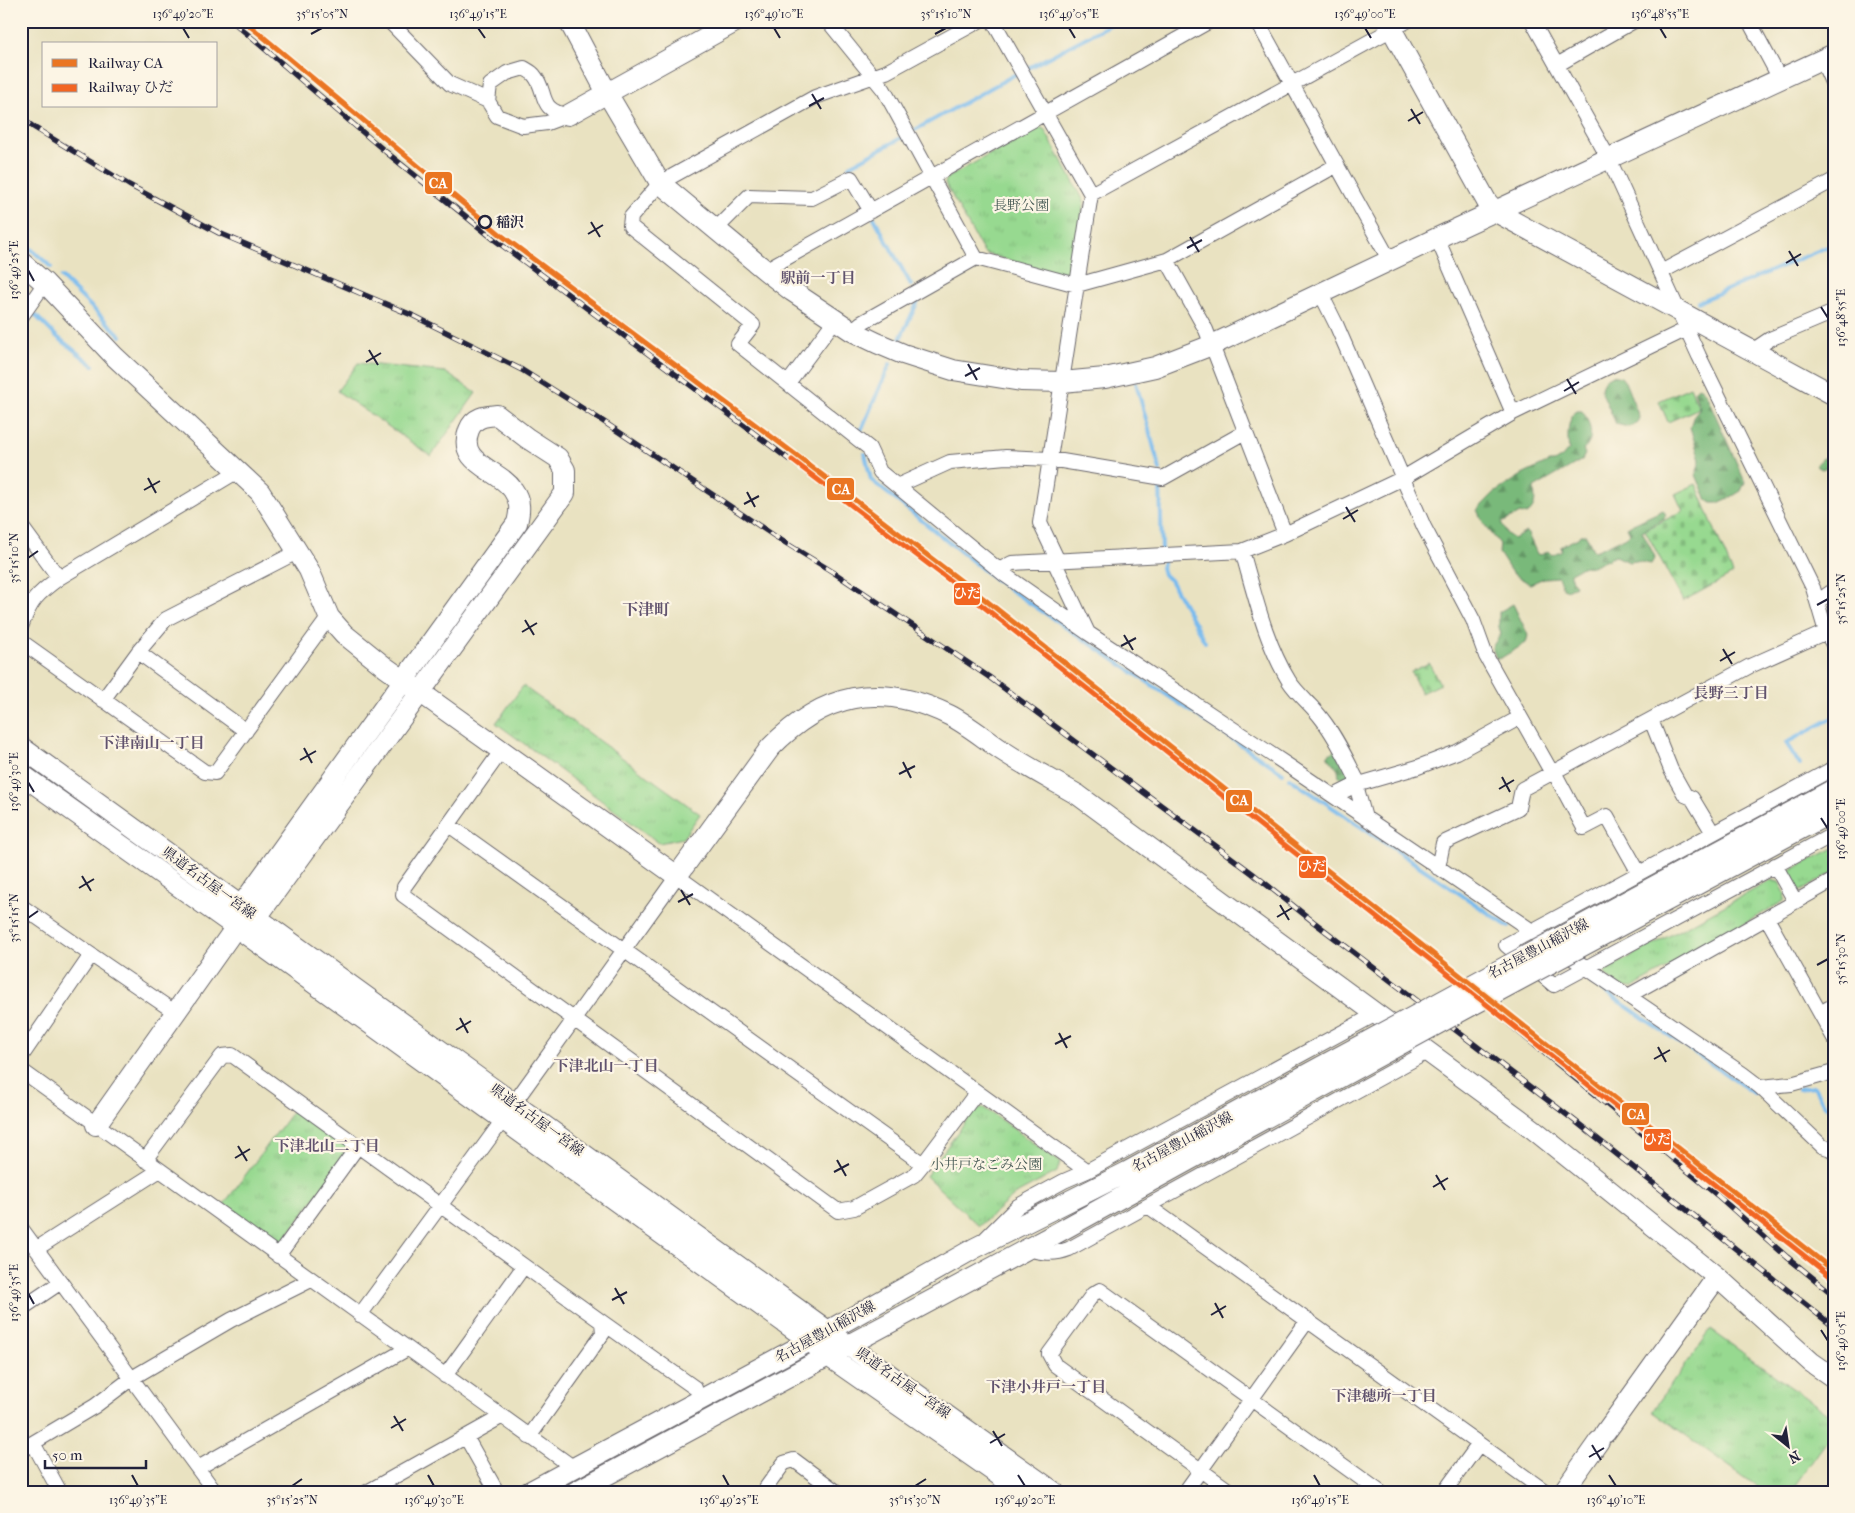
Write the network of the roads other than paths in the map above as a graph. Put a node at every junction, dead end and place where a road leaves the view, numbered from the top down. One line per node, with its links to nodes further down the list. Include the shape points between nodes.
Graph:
1 (389, 21): 20 (street, via 450,84)
2 (569, 21): 19 (street)
3 (828, 21): 15 (street)
4 (979, 21): 15 (street)
5 (993, 21): 21 (street)
6 (1210, 21): 21 (street)
7 (1258, 21): 17 (street)
8 (1532, 21): 14 (street)
9 (1634, 21): 14 (street)
10 (1749, 21): 16 (street)
11 (726, 24): 19 (street)
12 (1395, 24): 17 (street); 30 (street, via 1487,202)
13 (1828, 57): 16 (street); 18 (street)
14 (1557, 65): 23 (street)
15 (873, 76): 25 (street); 27 (street, via 815,97)
16 (1780, 79): 23 (street)
17 (1292, 84): 24 (street); 28 (street)
18 (1834, 87)
19 (607, 93): 22 (street); 27 (street)
20 (488, 101): 22 (street, via 497,116 523,126 547,123); 22 (street, via 490,85 508,73 524,68 534,75 544,102 558,114)
21 (1045, 113): 25 (street); 28 (street)
22 (568, 115)
23 (1609, 159): 30 (street); 38 (street)
24 (1337, 165): 34 (street); 35 (street)
25 (932, 176): 29 (street); 33 (street)
26 (1834, 180): 38 (street)
27 (660, 183): 31 (street); 50 (street, via 631,217 630,226 753,325 738,344)
28 (1091, 194): 40 (street)
29 (871, 211): 31 (street, via 851,178 812,198 749,196); 37 (street)
30 (1496, 212): 32 (street); 45 (street)
31 (716, 229): 37 (street)
32 (1437, 238): 35 (street); 52 (street)
33 (976, 258): 40 (street); 46 (street)
34 (1167, 260): 40 (street); 47 (street)
35 (1390, 261): 41 (street)
36 (21, 262): 39 (street)
37 (765, 270): 44 (street)
38 (1661, 272): 45 (street)
39 (45, 283): 43 (street); 55 (street, via 114,356)
40 (1077, 285): 49 (street)
41 (1321, 294): 47 (street); 56 (street)
42 (1834, 312): 48 (street, via 1770,339)
43 (21, 317)
44 (835, 320): 46 (street); 50 (street)
45 (1683, 320): 48 (street); 52 (street); 66 (street)
46 (852, 331): 49 (street, via 903,354 953,370 1021,381)
47 (1212, 346): 49 (street, via 1155,367 1105,378); 53 (street)
48 (1752, 351): 51 (street)
49 (1062, 382): 54 (street)
50 (788, 383): 57 (street, via 869,448 880,472)
51 (1834, 395)
52 (1513, 413): 56 (street)
53 (1246, 432): 54 (street, via 1163,478); 59 (street)
54 (1050, 459): 57 (street, via 1006,457 950,462); 62 (street, via 1040,523)
55 (238, 471): 61 (street, via 260,492); 64 (street)
56 (1403, 478): 59 (street); 77 (street, via 1424,527 1474,620 1486,656)
57 (896, 486): 63 (street)
58 (21, 526): 64 (street)
59 (1285, 534): 60 (street)
60 (1242, 551): 62 (street); 85 (street, via 1278,660 1290,682 1322,718 1356,778)
61 (297, 552): 67 (street, via 309,570); 73 (street, via 166,620)
62 (1056, 561): 63 (street, via 1012,563); 70 (street)
63 (999, 570): 70 (street)
64 (59, 578): 68 (street, via 42,590 28,608)
65 (1834, 590): 66 (street)
66 (1817, 602): 69 (street)
67 (329, 617): 74 (street, via 344,634); 79 (street)
68 (21, 627)
69 (1826, 632): 72 (street); 78 (street, via 1750,666)
70 (1088, 633): 87 (street)
71 (21, 638): 76 (street, via 22,642)
72 (1834, 646)
73 (138, 652): 76 (street); 79 (street)
74 (404, 680): 75 (street); 75 (street, via 517,523 520,510 518,497 512,488 478,464 468,450 466,436 471,424 482,416 497,415 558,458 566,470 565,493); 100 (street)
75 (421, 692): 81 (street); 100 (street)
76 (103, 700): 79 (street, via 205,772 215,773)
77 (1519, 718): 83 (street); 85 (street, via 1457,752 1418,767)
78 (1650, 720): 83 (street); 91 (street, via 1681,788 1692,798)
79 (246, 731)
80 (21, 747): 100 (street, 県道名古屋一宮線)
81 (502, 750): 90 (street); 96 (street)
82 (1834, 768): 91 (street)
83 (1553, 773): 94 (street, via 1522,789 1518,808 1443,843); 95 (street, via 1584,828 1607,816)
84 (21, 774): 102 (street, 県道名古屋一宮線)
85 (1356, 784): 87 (street); 89 (street)
86 (1834, 789): 122 (street, 名古屋豊山稲沢線, bridge)
87 (1334, 796): 89 (street)
88 (1834, 811): 122 (street, 名古屋豊山稲沢線, bridge, via 1463,1010)
89 (1365, 818): 94 (street)
90 (449, 825): 104 (street); 112 (street, via 404,887 403,895)
91 (1713, 833): 95 (street)
92 (1834, 834): 93 (street)
93 (1775, 865): 98 (street); 106 (street)
94 (1438, 868): 103 (street)
95 (1639, 873): 103 (street)
96 (677, 876): 104 (street); 111 (street, via 770,748 787,730 838,701 878,695 899,697 950,716 1005,753 1078,795); 119 (street)
97 (1834, 880): 98 (street)
98 (1795, 901): 101 (street)
99 (21, 906): 105 (street)
100 (249, 911): 102 (street); 120 (street, 県道名古屋一宮線)
101 (1767, 918): 107 (street); 110 (street)
102 (236, 926): 120 (street, 県道名古屋一宮線); 121 (street)
103 (1531, 931): 106 (street); 106 (street, via 1506,945 1554,986)
104 (624, 950): 112 (street); 126 (street)
105 (87, 952): 109 (street); 115 (street, via 89,958)
106 (1587, 968): 107 (street)
107 (1628, 996): 118 (street)
108 (1834, 1005): 110 (street)
109 (166, 1006)
110 (1820, 1013): 113 (street)
111 (1376, 1014): 114 (street); 128 (street)
112 (574, 1019): 120 (street); 126 (street, via 838,1210 854,1208 914,1175)
113 (1834, 1038)
114 (1427, 1052): 130 (street); 137 (street, via 1534,1129)
115 (21, 1057)
116 (21, 1070): 121 (street)
117 (1834, 1072): 118 (street, via 1791,1084)
118 (1760, 1087): 124 (street, via 1822,1146)
119 (977, 1092): 126 (street); 128 (street)
120 (509, 1111): 129 (street); 144 (street, 県道名古屋一宮線); 145 (street, 県道名古屋一宮線)
121 (96, 1125): 125 (street)
122 (1233, 1125): 132 (street, 名古屋豊山稲沢線, via 1126,1172); 134 (street, 名古屋豊山稲沢線)
123 (358, 1146): 125 (street, via 232,1055 222,1056); 129 (street); 135 (street)
124 (1834, 1152)
125 (145, 1160): 127 (street)
126 (923, 1164)
127 (160, 1170): 133 (street); 135 (street)
128 (1086, 1171): 132 (street, via 1018,1206)
129 (441, 1206): 136 (street); 141 (street)
130 (1148, 1206): 134 (street, via 1059,1253); 142 (street)
131 (21, 1228): 133 (street)
132 (976, 1248): 144 (street, 名古屋豊山稲沢線)
133 (36, 1249): 139 (street)
134 (1027, 1249): 146 (street, 名古屋豊山稲沢線)
135 (278, 1256): 138 (street)
136 (524, 1266): 143 (street); 149 (street)
137 (1718, 1277): 151 (street); 178 (street)
138 (311, 1280): 141 (street); 150 (street, via 231,1320)
139 (61, 1282): 140 (street); 150 (street)
140 (21, 1308)
141 (360, 1315): 147 (street)
142 (1308, 1320): 153 (street); 157 (street)
143 (602, 1322): 152 (street); 156 (street, via 603,1333)
144 (828, 1331): 145 (street, 名古屋豊山稲沢線); 146 (street, 県道名古屋一宮線)
145 (810, 1341): 148 (street, 県道名古屋一宮線); 160 (street, 名古屋豊山稲沢線)
146 (849, 1344): 148 (street, 名古屋豊山稲沢線); 172 (street, 県道名古屋一宮線)
147 (407, 1349): 149 (street); 159 (street)
148 (828, 1356): 162 (street, 名古屋豊山稲沢線); 171 (street, 県道名古屋一宮線)
149 (445, 1376): 154 (street)
150 (132, 1378): 158 (street, via 95,1406); 159 (street)
151 (1834, 1378)
152 (695, 1388)
153 (1251, 1399): 161 (street); 161 (street, via 1100,1290 1093,1294 1049,1354 1055,1365); 175 (street)
154 (501, 1417): 155 (street); 156 (street)
155 (466, 1437): 165 (street); 166 (street)
156 (529, 1437): 160 (street)
157 (1479, 1444): 176 (street); 177 (street)
158 (27, 1446): 163 (street)
159 (198, 1468): 164 (street)
160 (574, 1468): 167 (street, 名古屋豊山稲沢線)
161 (1200, 1470): 173 (street); 174 (street)
162 (601, 1486): 168 (street, 名古屋豊山稲沢線)
163 (60, 1492)
164 (215, 1492)
165 (367, 1492)
166 (497, 1492)
167 (529, 1492)
168 (575, 1492)
169 (763, 1492): 170 (street, via 784,1463 794,1460)
170 (837, 1492)
171 (1023, 1492)
172 (1054, 1492)
173 (1185, 1492)
174 (1231, 1492)
175 (1380, 1492)
176 (1444, 1492)
177 (1546, 1492)
178 (1563, 1492)

